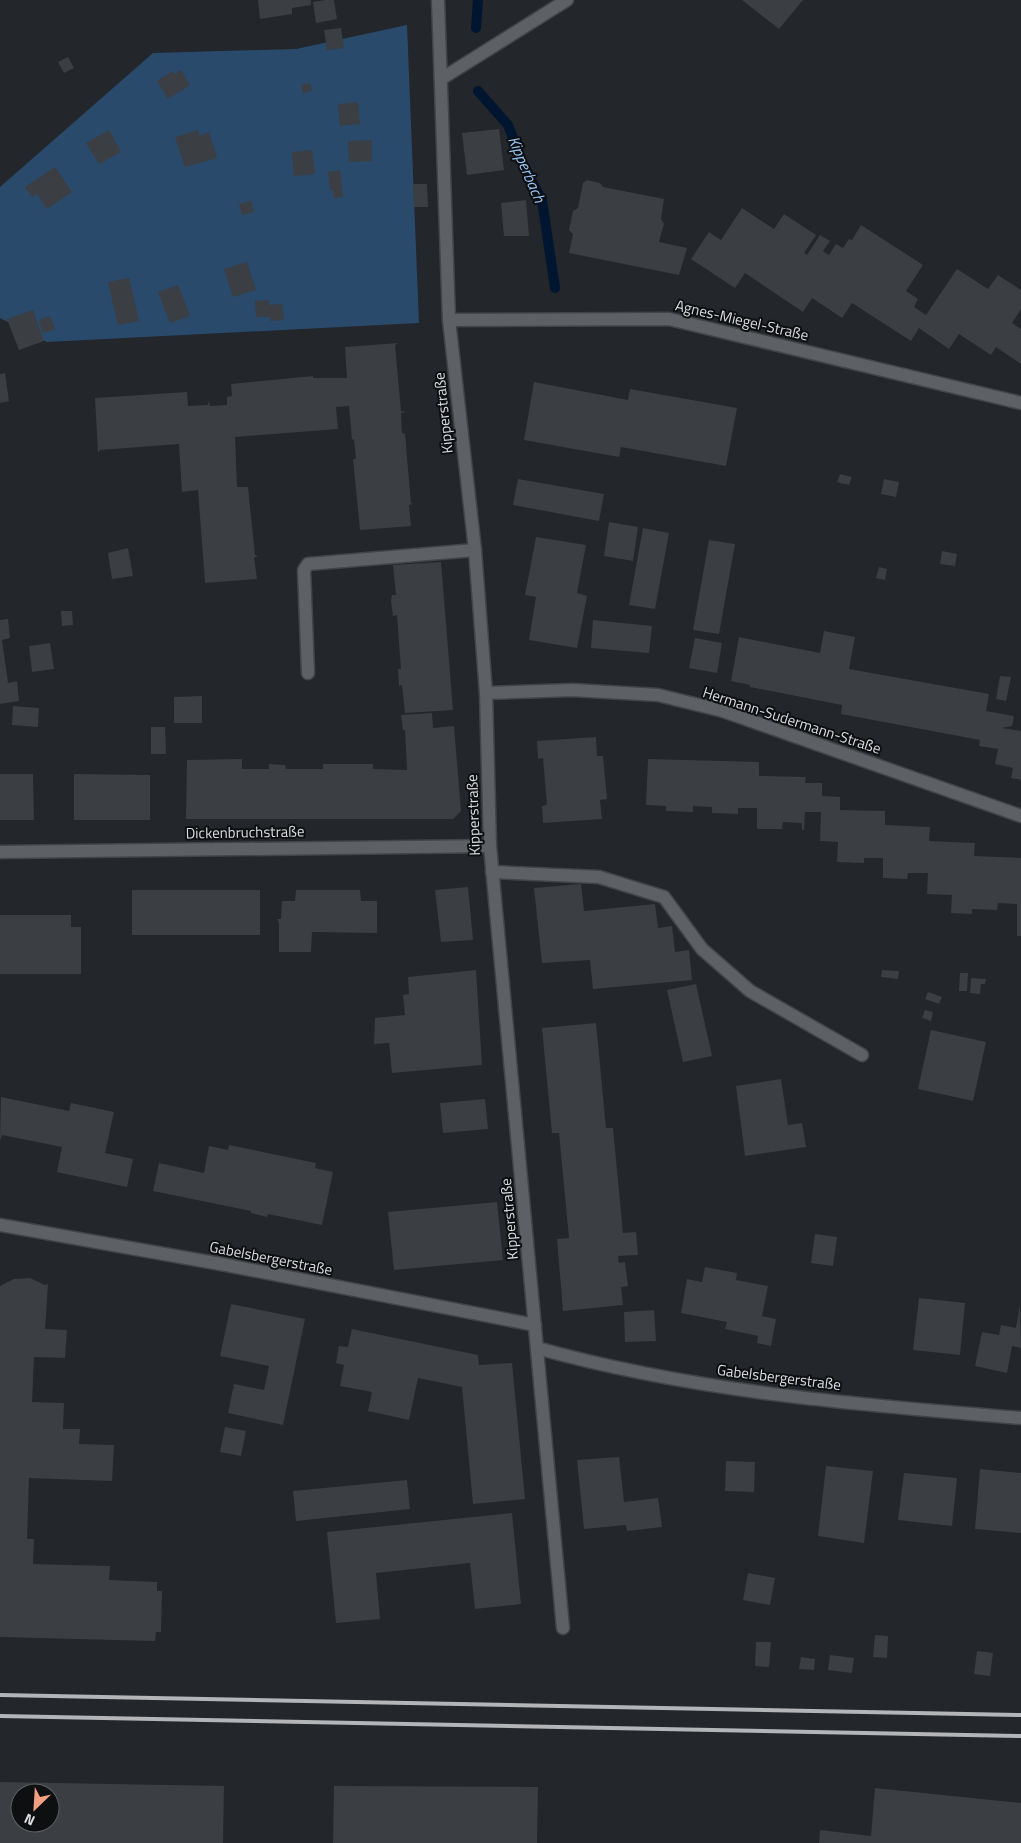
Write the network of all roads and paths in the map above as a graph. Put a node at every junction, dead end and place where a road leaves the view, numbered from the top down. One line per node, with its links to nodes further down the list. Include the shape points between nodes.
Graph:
1 (438, 0): 3 (street, Kipperstraße)
2 (567, 0): 3 (street)
3 (440, 79): 4 (street, Kipperstraße)
4 (449, 320): 5 (street, Agnes-Miegel-Straße, via 669,318); 6 (street, Kipperstraße)
5 (1021, 404)
6 (475, 550): 7 (street, via 308,564 304,570); 8 (street, Kipperstraße)
7 (308, 673)
8 (486, 693): 9 (street, Hermann-Sudermann-Straße, via 572,690 658,695 723,711); 10 (street, Kipperstraße)
9 (1021, 816)
10 (490, 846): 11 (street, Dickenbruchstraße); 12 (street, Kipperstraße)
11 (0, 852)
12 (492, 872): 13 (street, via 599,877 664,897 702,949 750,991); 15 (street, Kipperstraße)
13 (862, 1055)
14 (0, 1225): 15 (street, Gabelsbergerstraße)
15 (535, 1326): 16 (street, Kipperstraße)
16 (536, 1348): 17 (street, Gabelsbergerstraße, via 595,1364 768,1394); 18 (street, Kipperstraße)
17 (1021, 1418)
18 (563, 1628)

